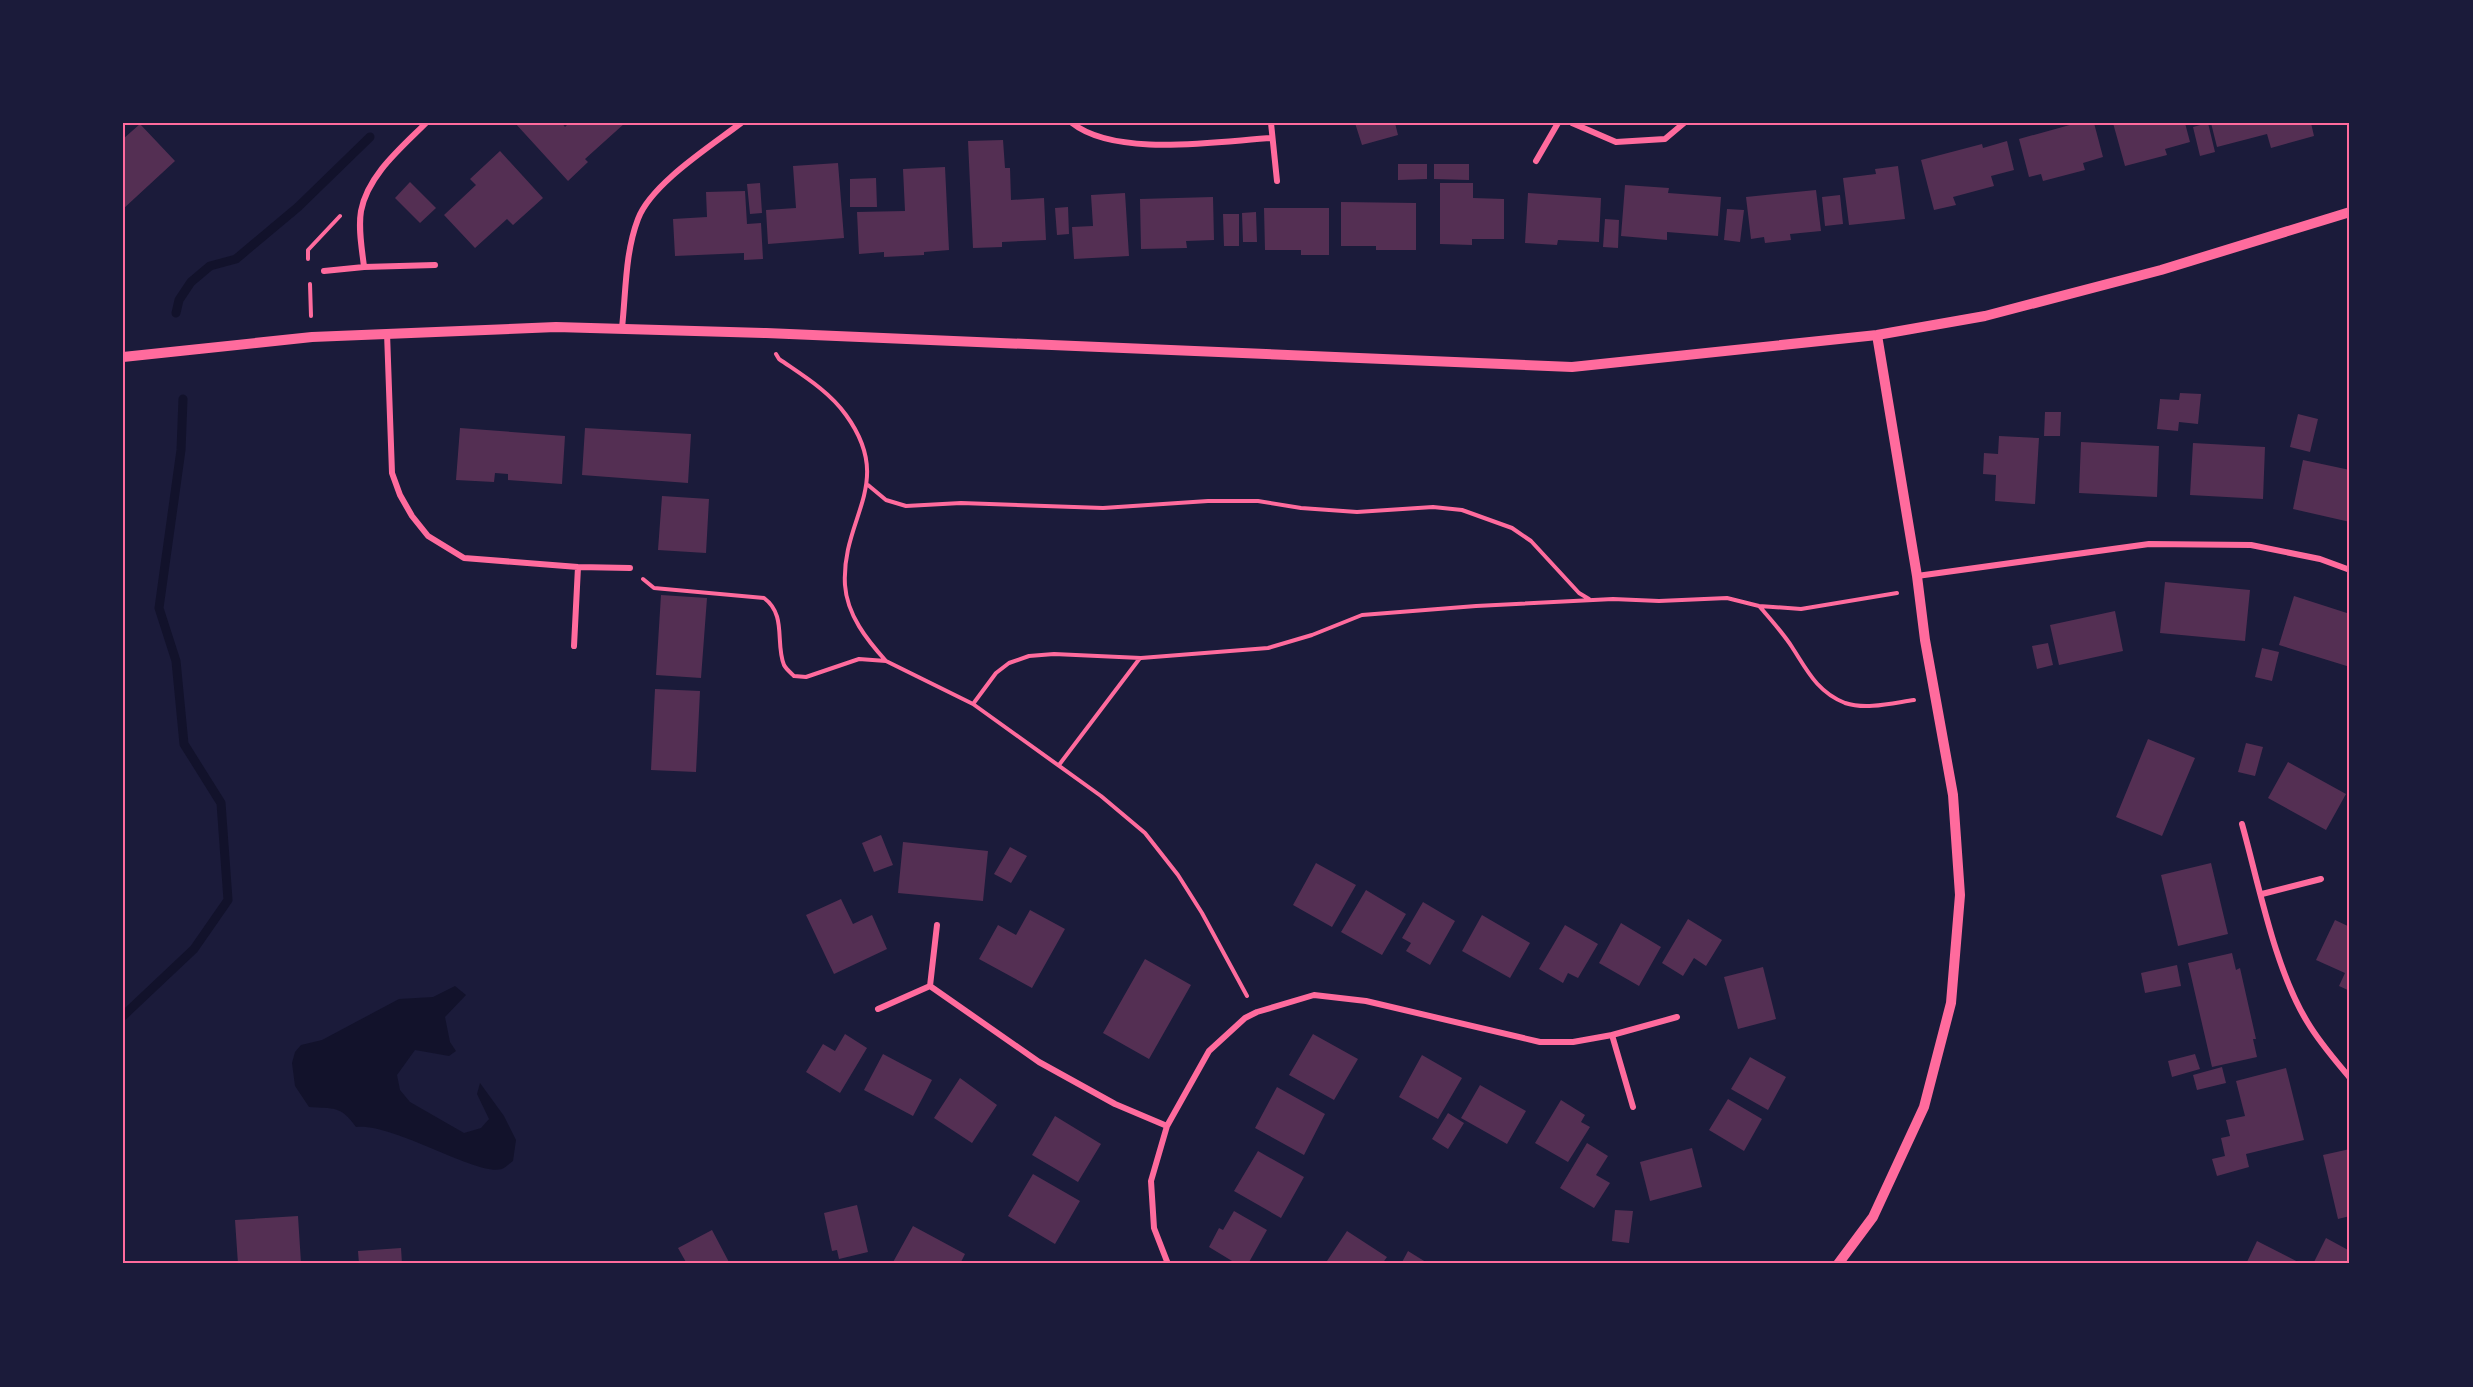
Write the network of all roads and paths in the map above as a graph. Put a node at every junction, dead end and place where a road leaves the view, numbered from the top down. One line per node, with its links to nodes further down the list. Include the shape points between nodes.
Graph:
1 (426, 123): 13 (street, via 370,187 361,212)
2 (741, 123): 15 (street, via 659,187 638,217 628,256)
3 (1072, 123): 8 (street, via 1081,130 1131,144)
4 (1271, 123): 8 (street)
5 (1558, 123): 9 (street)
6 (1572, 123): 7 (street, via 1616,142 1665,139)
7 (1684, 123)
8 (1272, 138): 10 (street)
9 (1536, 162)
10 (1277, 181)
11 (2350, 212): 18 (street, via 2161,270 1985,316)
12 (435, 265): 13 (street)
13 (364, 267): 14 (street)
14 (324, 271)
15 (622, 328): 16 (street); 17 (street)
16 (387, 333): 19 (street); 21 (street, via 392,473 412,516 428,536 464,558)
17 (766, 333): 18 (street, via 1572,367); 20 (path, via 779,359 845,414 867,461)
18 (1876, 335): 24 (street)
19 (123, 357)
20 (868, 485): 26 (path, via 886,500 906,506 961,502 1103,508 1258,501 1357,512 1433,507 1462,510 1512,528 1531,541); 30 (path, via 847,554 845,586 865,637)
21 (578, 567): 22 (street); 28 (street)
22 (630, 568): 30 (path, via 654,588 764,598 772,604 778,622 784,665 794,676 806,677 860,659)
23 (2350, 570): 24 (street, via 2251,545 2149,544)
24 (1917, 576): 25 (street)
25 (1919, 590): 27 (path, via 1801,609); 31 (street)
26 (1590, 600): 27 (path, via 1727,598); 29 (path, via 1362,615 1268,648)
27 (1760, 606): 31 (path, via 1792,646 1808,675 1824,691 1846,703 1872,706)
28 (574, 646)
29 (1141, 658): 32 (path, via 1029,656 996,673); 33 (path)
30 (886, 661): 32 (path)
31 (1935, 696): 47 (street, via 1953,795 1960,895 1951,1003 1924,1107 1873,1217)
32 (974, 704): 33 (path)
33 (1059, 765): 40 (path, via 1145,833 1202,913)
34 (2242, 824): 36 (street)
35 (2321, 879): 36 (street)
36 (2262, 894): 43 (street, via 2280,962 2307,1022)
37 (937, 925): 38 (street)
38 (930, 986): 39 (street); 45 (street, via 1039,1062 1115,1104)
39 (878, 1009)
40 (1257, 1012): 42 (street, via 1314,995 1366,1001 1540,1042 1573,1042); 45 (street, via 1209,1051)
41 (1677, 1017): 42 (street)
42 (1612, 1035): 44 (street)
43 (2350, 1078)
44 (1634, 1107)
45 (1167, 1126): 46 (street, via 1151,1181 1154,1228)
46 (1168, 1264)
47 (1838, 1264)

